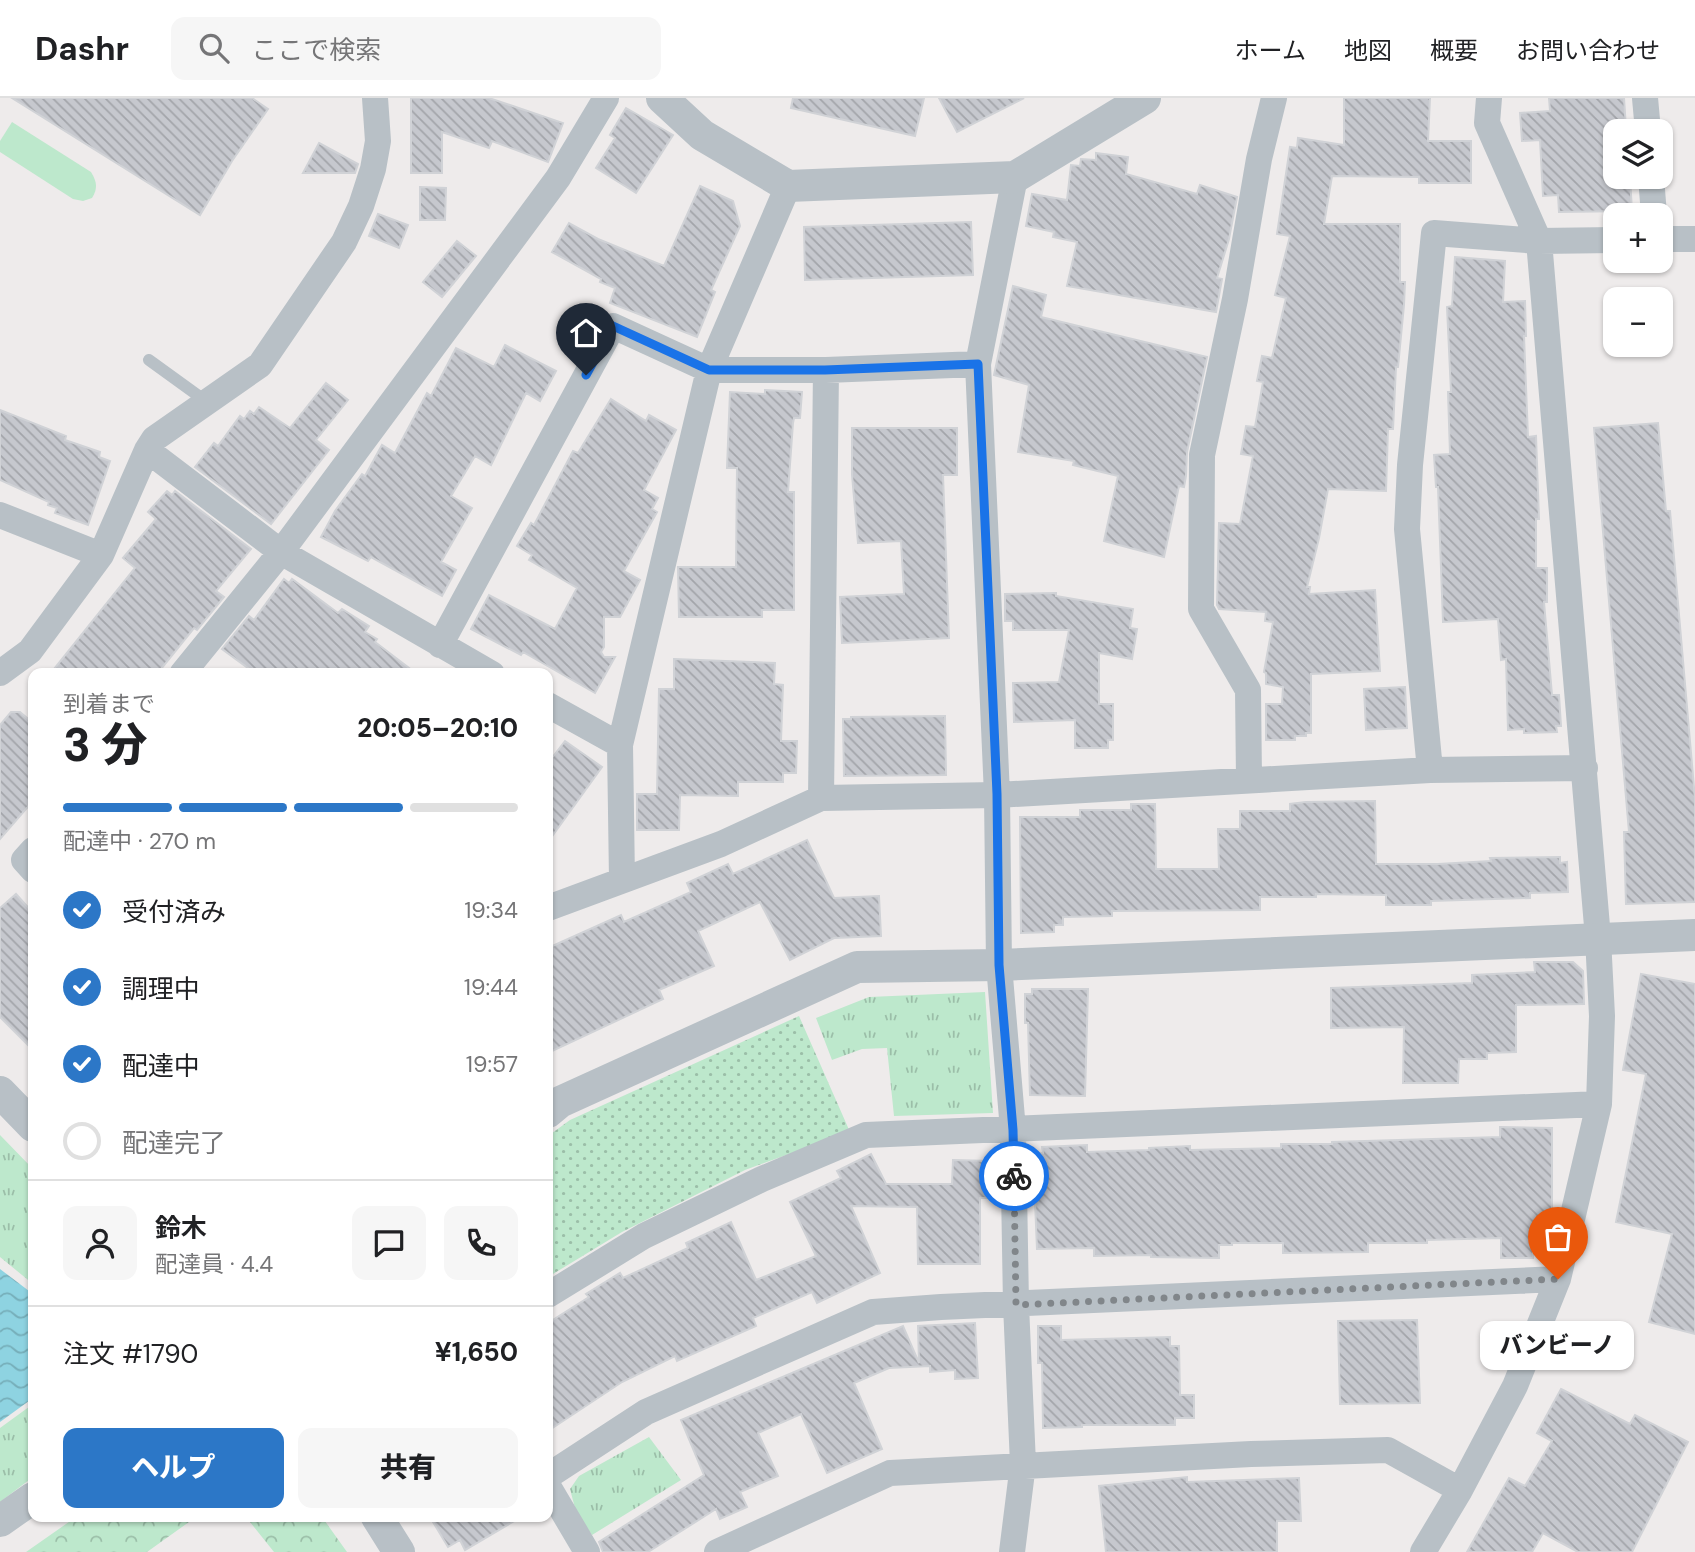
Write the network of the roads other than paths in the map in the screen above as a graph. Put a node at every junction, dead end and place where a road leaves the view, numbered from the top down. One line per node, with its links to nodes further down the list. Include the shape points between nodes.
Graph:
1 (375, 98): 19 (street, via 378,141 373,169 344,242 260,365)
2 (606, 98): 22 (street, via 558,178)
3 (662, 98): 10 (street, via 702,135)
4 (1145, 98): 9 (street)
5 (1274, 98): 32 (street, via 1202,455 1200,609 1248,690)
6 (1489, 98): 14 (street, via 1487,123)
7 (1645, 98): 8 (street)
8 (1646, 119)
9 (1015, 177): 10 (street); 16 (street)
10 (788, 186): 17 (street)
11 (1673, 239): 12 (street)
12 (1695, 239)
13 (1603, 240): 14 (street)
14 (1539, 241): 30 (street); 31 (street, via 1434,233 1410,465 1408,529)
15 (149, 360): 19 (lane)
16 (978, 364): 18 (street); 33 (street)
17 (709, 370): 18 (street); 24 (street, via 613,326); 29 (street)
18 (825, 370): 34 (street)
19 (207, 402): 20 (street, via 154,439)
20 (147, 450): 22 (street); 23 (street)
21 (0, 515): 23 (street)
22 (281, 552): 24 (street); 25 (street)
23 (101, 555): 27 (street, via 30,651)
24 (440, 645): 26 (street)
25 (191, 668)
26 (481, 668)
27 (0, 673)
28 (553, 708): 29 (street)
29 (620, 745): 35 (street)
30 (1585, 768): 31 (street); 38 (street)
31 (1430, 770): 32 (street)
32 (1249, 779): 33 (street)
33 (997, 794): 34 (street); 39 (street)
34 (821, 798): 35 (street, via 722,844)
35 (622, 880): 36 (street)
36 (553, 906)
37 (1695, 935): 38 (street)
38 (1598, 938): 39 (street); 41 (street, via 1602,1016)
39 (999, 965): 42 (street, via 857,967); 44 (street)
40 (0, 1092): 43 (street)
41 (1599, 1104): 44 (street); 45 (street)
42 (553, 1108)
43 (28, 1121)
44 (1013, 1130): 46 (street, via 866,1135 762,1178 644,1236); 47 (street)
45 (1558, 1279): 47 (street); 50 (street, via 1515,1386)
46 (553, 1292)
47 (1016, 1305): 48 (street); 49 (street, via 873,1312 646,1412)
48 (1023, 1464): 50 (street, via 1388,1450); 57 (street, via 890,1473); 58 (street)
49 (553, 1473)
50 (1460, 1490): 59 (street)
51 (553, 1494): 56 (street)
52 (28, 1501): 53 (street)
53 (0, 1521)
54 (380, 1522): 55 (street)
55 (399, 1552)
56 (587, 1552)
57 (717, 1552)
58 (1012, 1552)
59 (1423, 1552)

